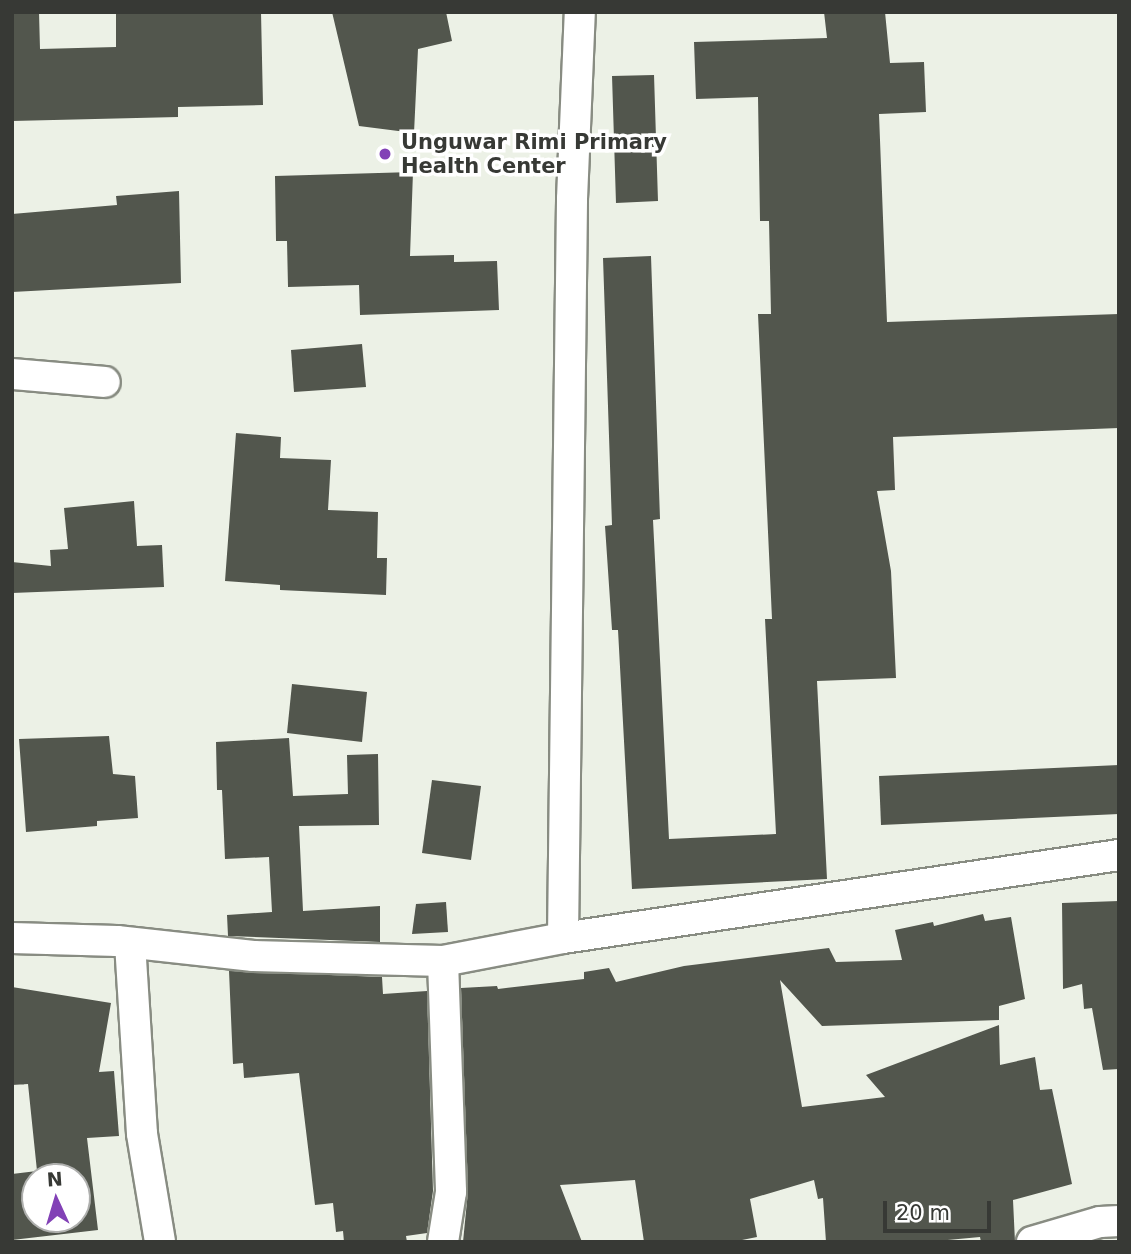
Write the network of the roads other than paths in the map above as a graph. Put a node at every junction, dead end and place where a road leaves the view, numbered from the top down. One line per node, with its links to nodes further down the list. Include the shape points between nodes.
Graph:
1 (580, 12): 6 (street, via 572,199)
2 (12, 374): 3 (street)
3 (106, 382)
4 (1119, 855): 6 (street)
5 (12, 937): 7 (street)
6 (563, 938): 8 (street)
7 (130, 943): 8 (street, via 253,956); 10 (street, via 142,1134)
8 (443, 961): 11 (street, via 451,1192)
9 (1119, 1221): 12 (street)
10 (160, 1242)
11 (443, 1242)
12 (1032, 1242)

